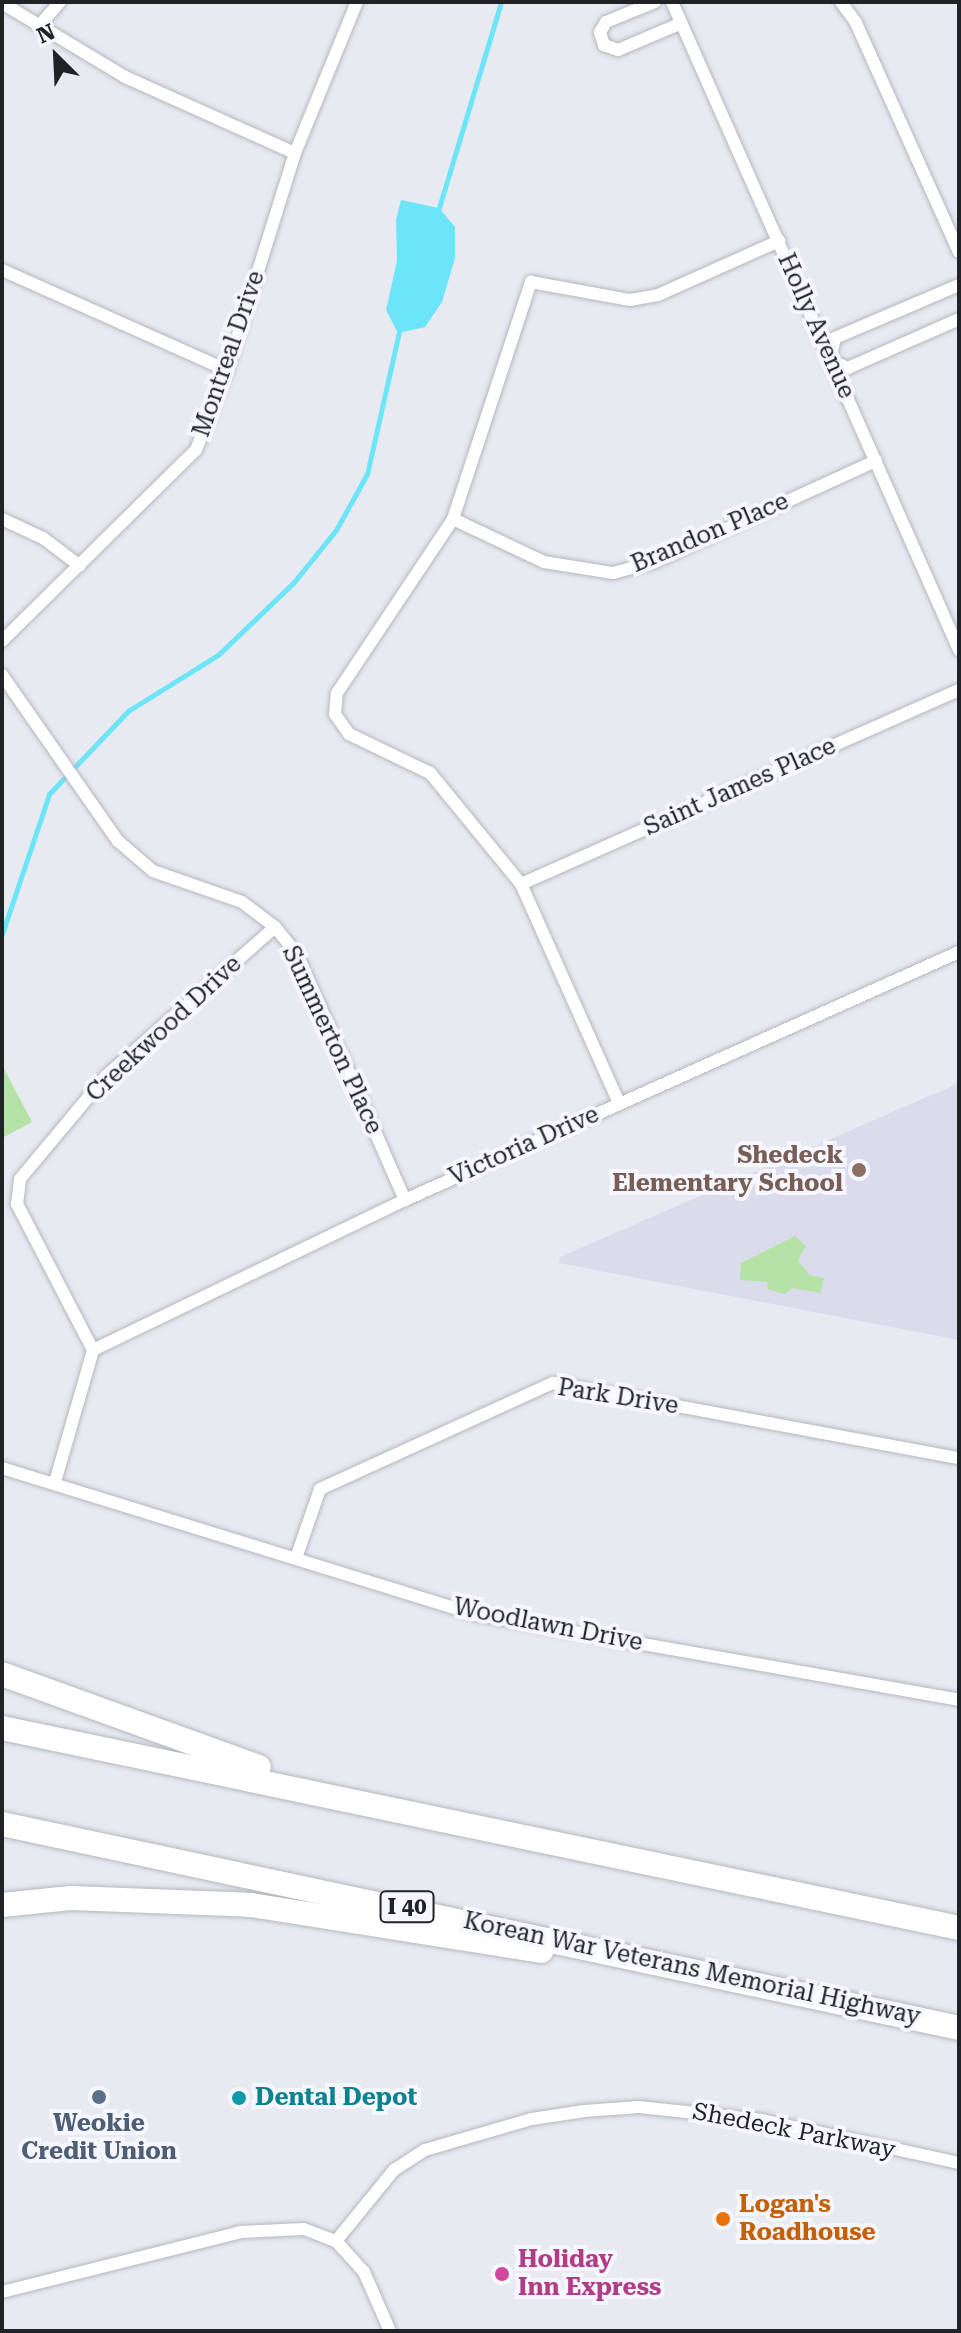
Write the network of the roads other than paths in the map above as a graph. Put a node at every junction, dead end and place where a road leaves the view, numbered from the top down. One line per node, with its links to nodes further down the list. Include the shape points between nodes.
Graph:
1 (60, 2): 10 (street)
2 (357, 2): 11 (street, Montreal Drive)
3 (655, 2): 8 (street, via 606,22 600,32 604,45 618,50)
4 (672, 2): 8 (street, Holly Avenue)
5 (841, 2): 9 (street)
6 (852, 2): 9 (street)
7 (2, 3): 10 (street)
8 (682, 23): 12 (street, Holly Avenue)
9 (856, 23): 13 (street)
10 (39, 26): 11 (street, via 125,77)
11 (295, 153): 18 (street, Montreal Drive)
12 (779, 241): 17 (street, Holly Avenue); 21 (street, via 658,295 630,300 531,282)
13 (959, 252)
14 (2, 270): 18 (street)
15 (959, 285): 17 (street, via 835,338)
16 (959, 319): 17 (street, via 848,368)
17 (830, 360): 19 (street, Holly Avenue)
18 (227, 370): 22 (street, Montreal Drive, via 196,450)
19 (876, 461): 21 (street, Brandon Place, via 654,562 613,573 544,562); 24 (street, Holly Avenue)
20 (2, 519): 22 (street, via 43,538)
21 (453, 519): 27 (street, via 337,693 335,714 349,734 430,773)
22 (80, 566): 23 (street, Montreal Drive)
23 (2, 641)
24 (959, 650)
25 (2, 675): 28 (street, Summerton Place, via 118,841 153,871 242,902)
26 (959, 690): 27 (street, Saint James Place)
27 (521, 884): 30 (street)
28 (275, 927): 31 (street, Summerton Place, via 297,954); 32 (street, Creekwood Drive, via 106,1076 20,1179 17,1204)
29 (959, 952): 30 (street, Victoria Drive)
30 (619, 1103): 31 (street, Victoria Drive)
31 (405, 1200): 32 (street, Victoria Drive)
32 (93, 1350): 35 (street)
33 (959, 1458): 36 (street, Park Drive, via 553,1383 320,1489)
34 (2, 1468): 35 (street)
35 (55, 1482): 36 (street, Woodlawn Drive)
36 (296, 1558): 38 (street, Woodlawn Drive, via 478,1615)
37 (2, 1674): 40 (highway)
38 (959, 1700)
39 (2, 1728): 40 (highway)
40 (342, 1796): 43 (highway)
41 (2, 1824): 44 (highway, Korean War Veterans Memorial Highway / I 40)
42 (2, 1905): 44 (highway, via 71,1898 251,1905)
43 (959, 1928)
44 (812, 1994): 45 (highway, Korean War Veterans Memorial Highway / I 40)
45 (959, 2028)
46 (959, 2163): 47 (street, Shedeck Parkway, via 762,2120 639,2107 584,2111 532,2119 425,2150 394,2170)
47 (336, 2241): 48 (street, via 304,2229 240,2232); 49 (street, via 364,2272)
48 (2, 2292)
49 (390, 2331)

